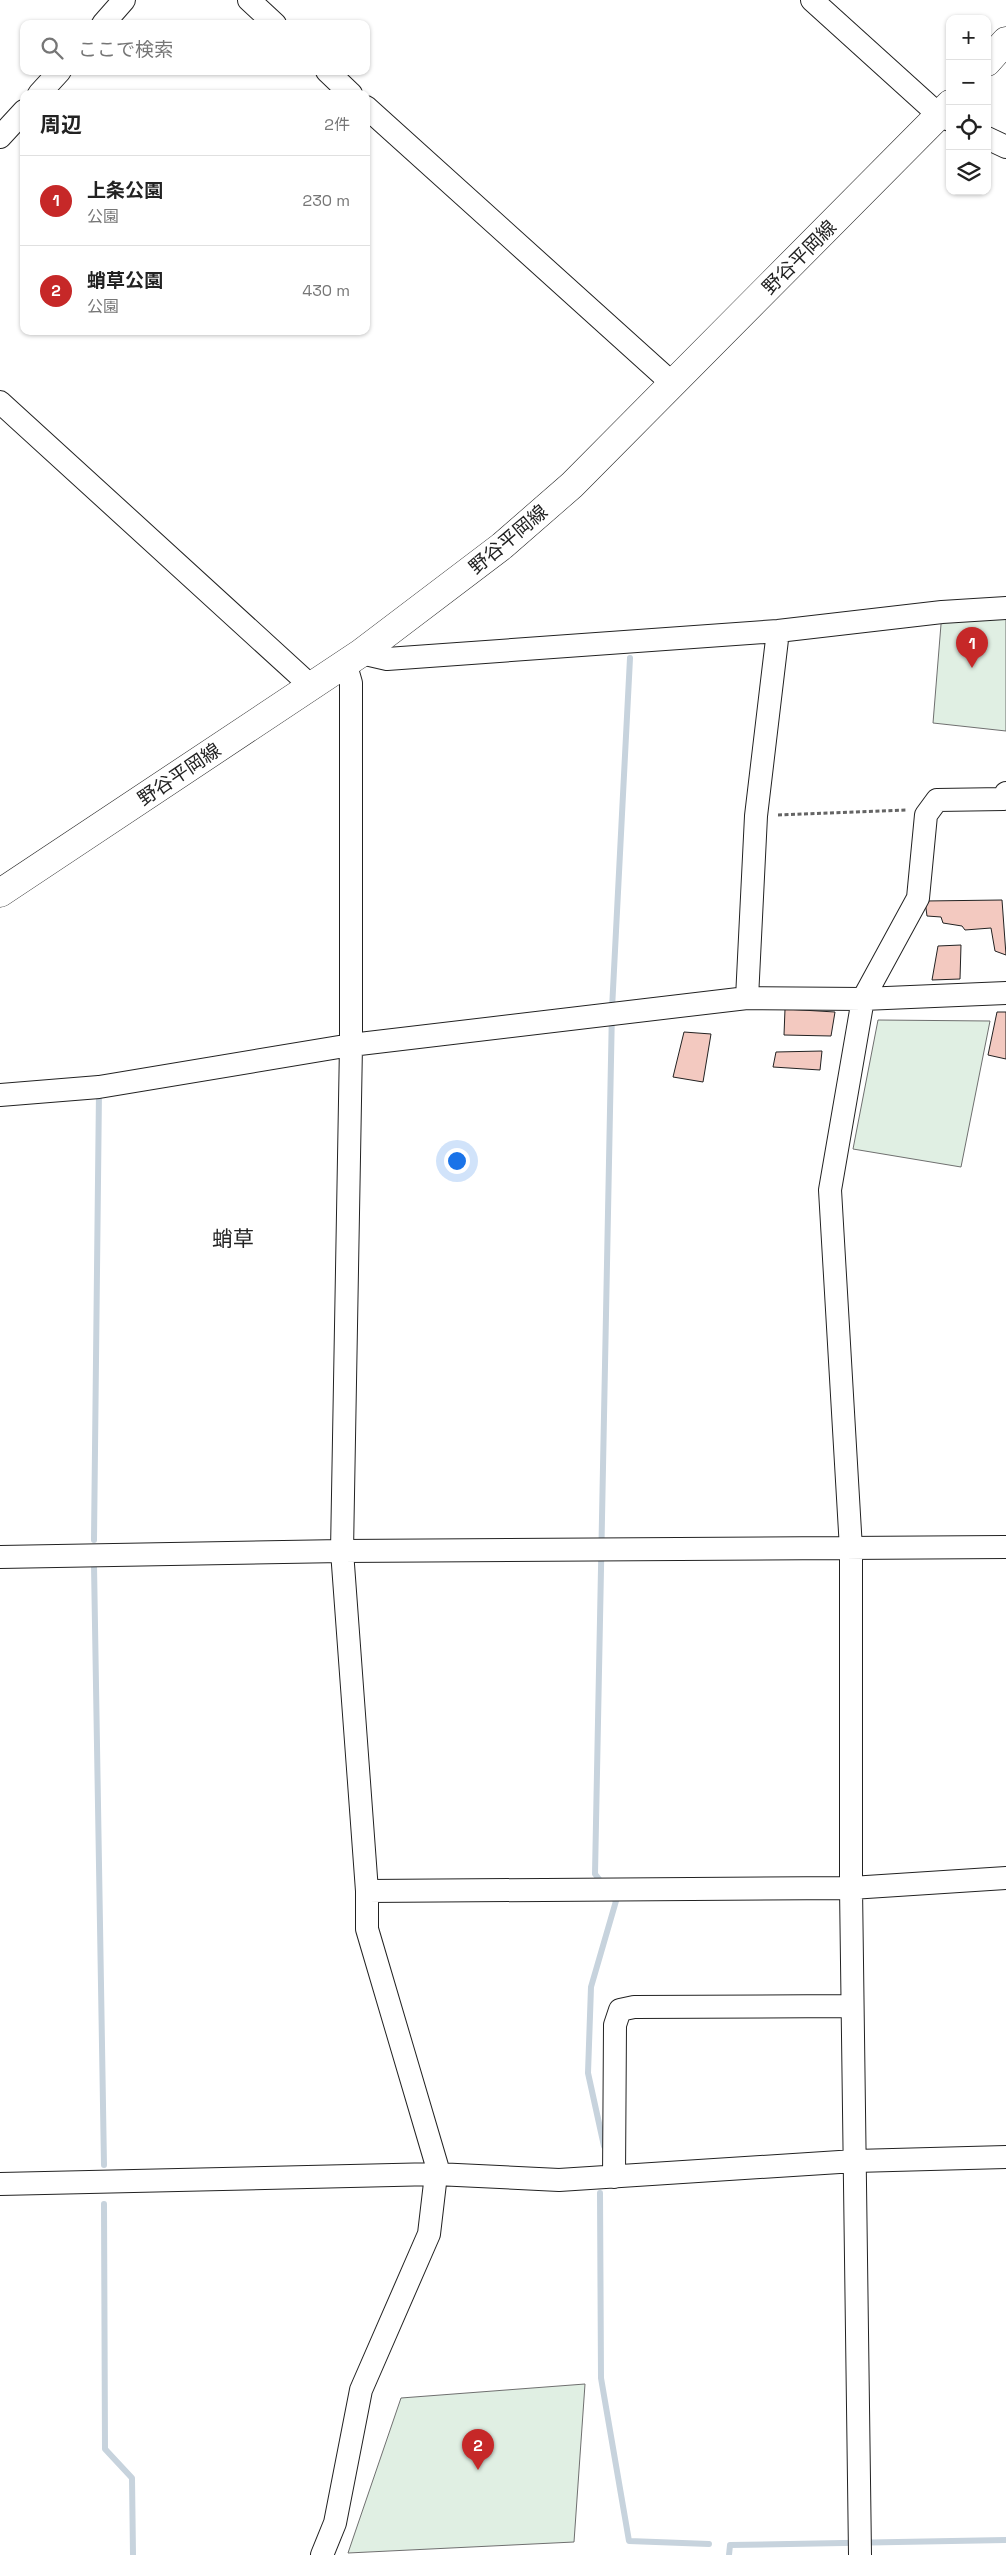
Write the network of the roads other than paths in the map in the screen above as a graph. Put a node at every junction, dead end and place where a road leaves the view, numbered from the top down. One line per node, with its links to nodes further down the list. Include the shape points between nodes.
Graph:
1 (124, 0): 4 (street)
2 (249, 0): 5 (street)
3 (812, 0): 13 (street)
4 (106, 20)
5 (271, 20)
6 (1006, 41): 7 (main road)
7 (989, 60)
8 (56, 75): 10 (street)
9 (331, 75): 11 (street)
10 (43, 90)
11 (347, 90)
12 (370, 112): 18 (street)
13 (946, 113): 18 (main road, 野谷平岡線)
14 (20, 115): 15 (street)
15 (0, 137)
16 (991, 140): 17 (street)
17 (1006, 147)
18 (673, 384): 22 (main road, 野谷平岡線, via 551,504 502,546)
19 (0, 402): 23 (street)
20 (1006, 608): 21 (street)
21 (778, 631): 22 (street, via 387,659); 27 (street, via 756,816)
22 (353, 658): 23 (main road, 野谷平岡線); 29 (street)
23 (311, 686): 25 (main road, 野谷平岡線)
24 (1005, 797): 28 (street, via 937,800 926,815 918,898)
25 (0, 892)
26 (1006, 993): 28 (street)
27 (747, 998): 28 (street); 29 (street)
28 (863, 999): 32 (street, via 830,1190)
29 (351, 1045): 30 (street, via 99,1087); 33 (street)
30 (0, 1095)
31 (1006, 1547): 32 (street)
32 (851, 1549): 33 (street); 36 (street)
33 (342, 1551): 34 (street); 37 (street)
34 (0, 1557)
35 (1006, 1878): 36 (street)
36 (851, 1888): 37 (street); 38 (street)
37 (367, 1891): 41 (street, via 367,1929 437,2166)
38 (852, 2006): 40 (street); 42 (street, via 634,2007 620,2010 615,2025)
39 (1006, 2157): 40 (street)
40 (855, 2162): 42 (street); 45 (street)
41 (436, 2174): 42 (street, via 530,2180); 43 (street); 44 (street, via 429,2234 361,2390 335,2523)
42 (614, 2177)
43 (0, 2184)
44 (322, 2555)
45 (860, 2555)

